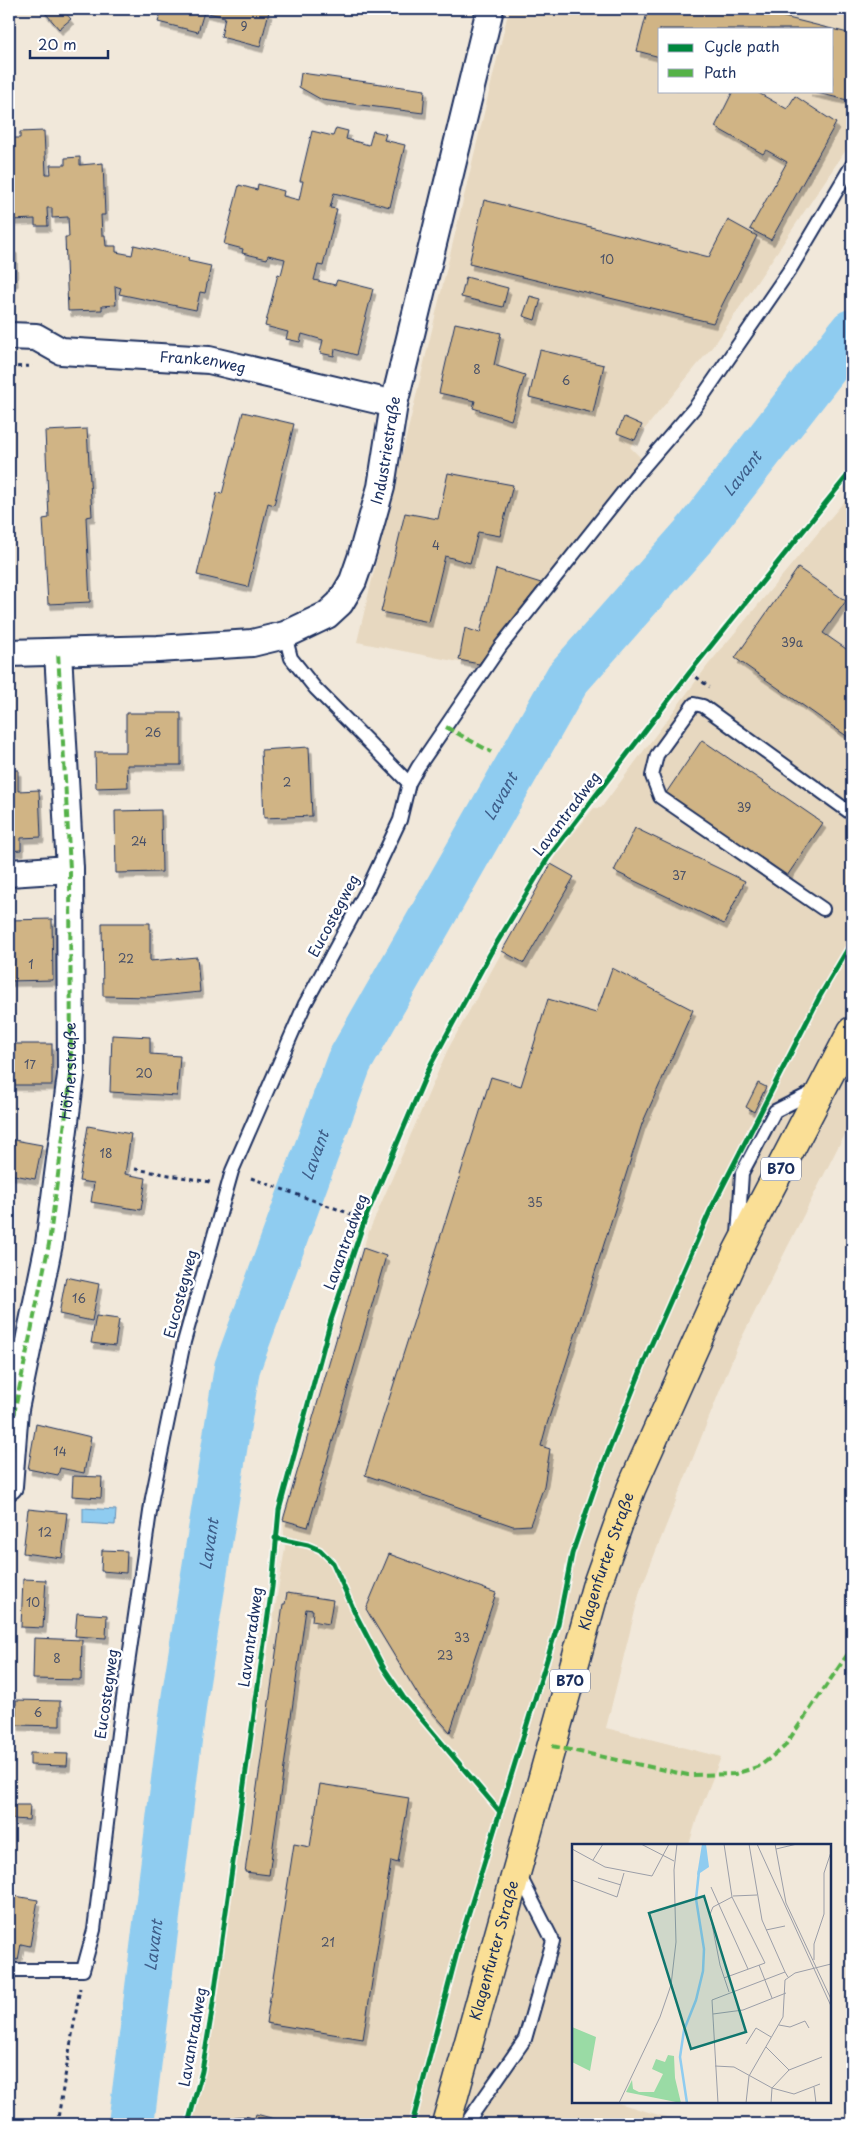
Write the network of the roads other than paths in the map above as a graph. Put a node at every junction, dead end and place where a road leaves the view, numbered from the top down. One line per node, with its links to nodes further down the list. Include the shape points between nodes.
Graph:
1 (490, 9): 4 (street, Industriestraße)
2 (852, 165): 8 (lane, Eucostegweg, via 792,268 696,406 635,477 500,647)
3 (9, 336): 4 (street, Frankenweg, via 36,337 60,351 209,360)
4 (394, 404): 5 (street, Industriestraße, via 381,487 353,581 340,603 326,615)
5 (285, 635): 6 (street, Industriestraße, via 252,643); 8 (lane, via 291,658 315,688)
6 (58, 652): 7 (street, Industriestraße); 10 (street, Höfnerstraße)
7 (9, 653)
8 (410, 783): 16 (lane, Eucostegweg, via 400,820 368,888 305,1004 232,1171 184,1342 157,1470 118,1733 94,1930 83,1970)
9 (852, 814): 12 (lane, via 703,706 694,704 657,755 652,776 660,797)
10 (70, 869): 11 (street); 14 (street, Höfnerstraße, via 70,1084 49,1244 15,1409)
11 (9, 873)
12 (823, 909)
13 (852, 1031): 15 (main road, Klagenfurter Straße / B70, via 737,1252 631,1489 596,1587)
14 (9, 1486)
15 (517, 1870): 19 (main road, Klagenfurter Straße / B70); 20 (lane, via 553,1941 525,2039)
16 (9, 1970)
17 (238, 2124): 18 (lane)
18 (246, 2124)
19 (446, 2124)
20 (466, 2124)

